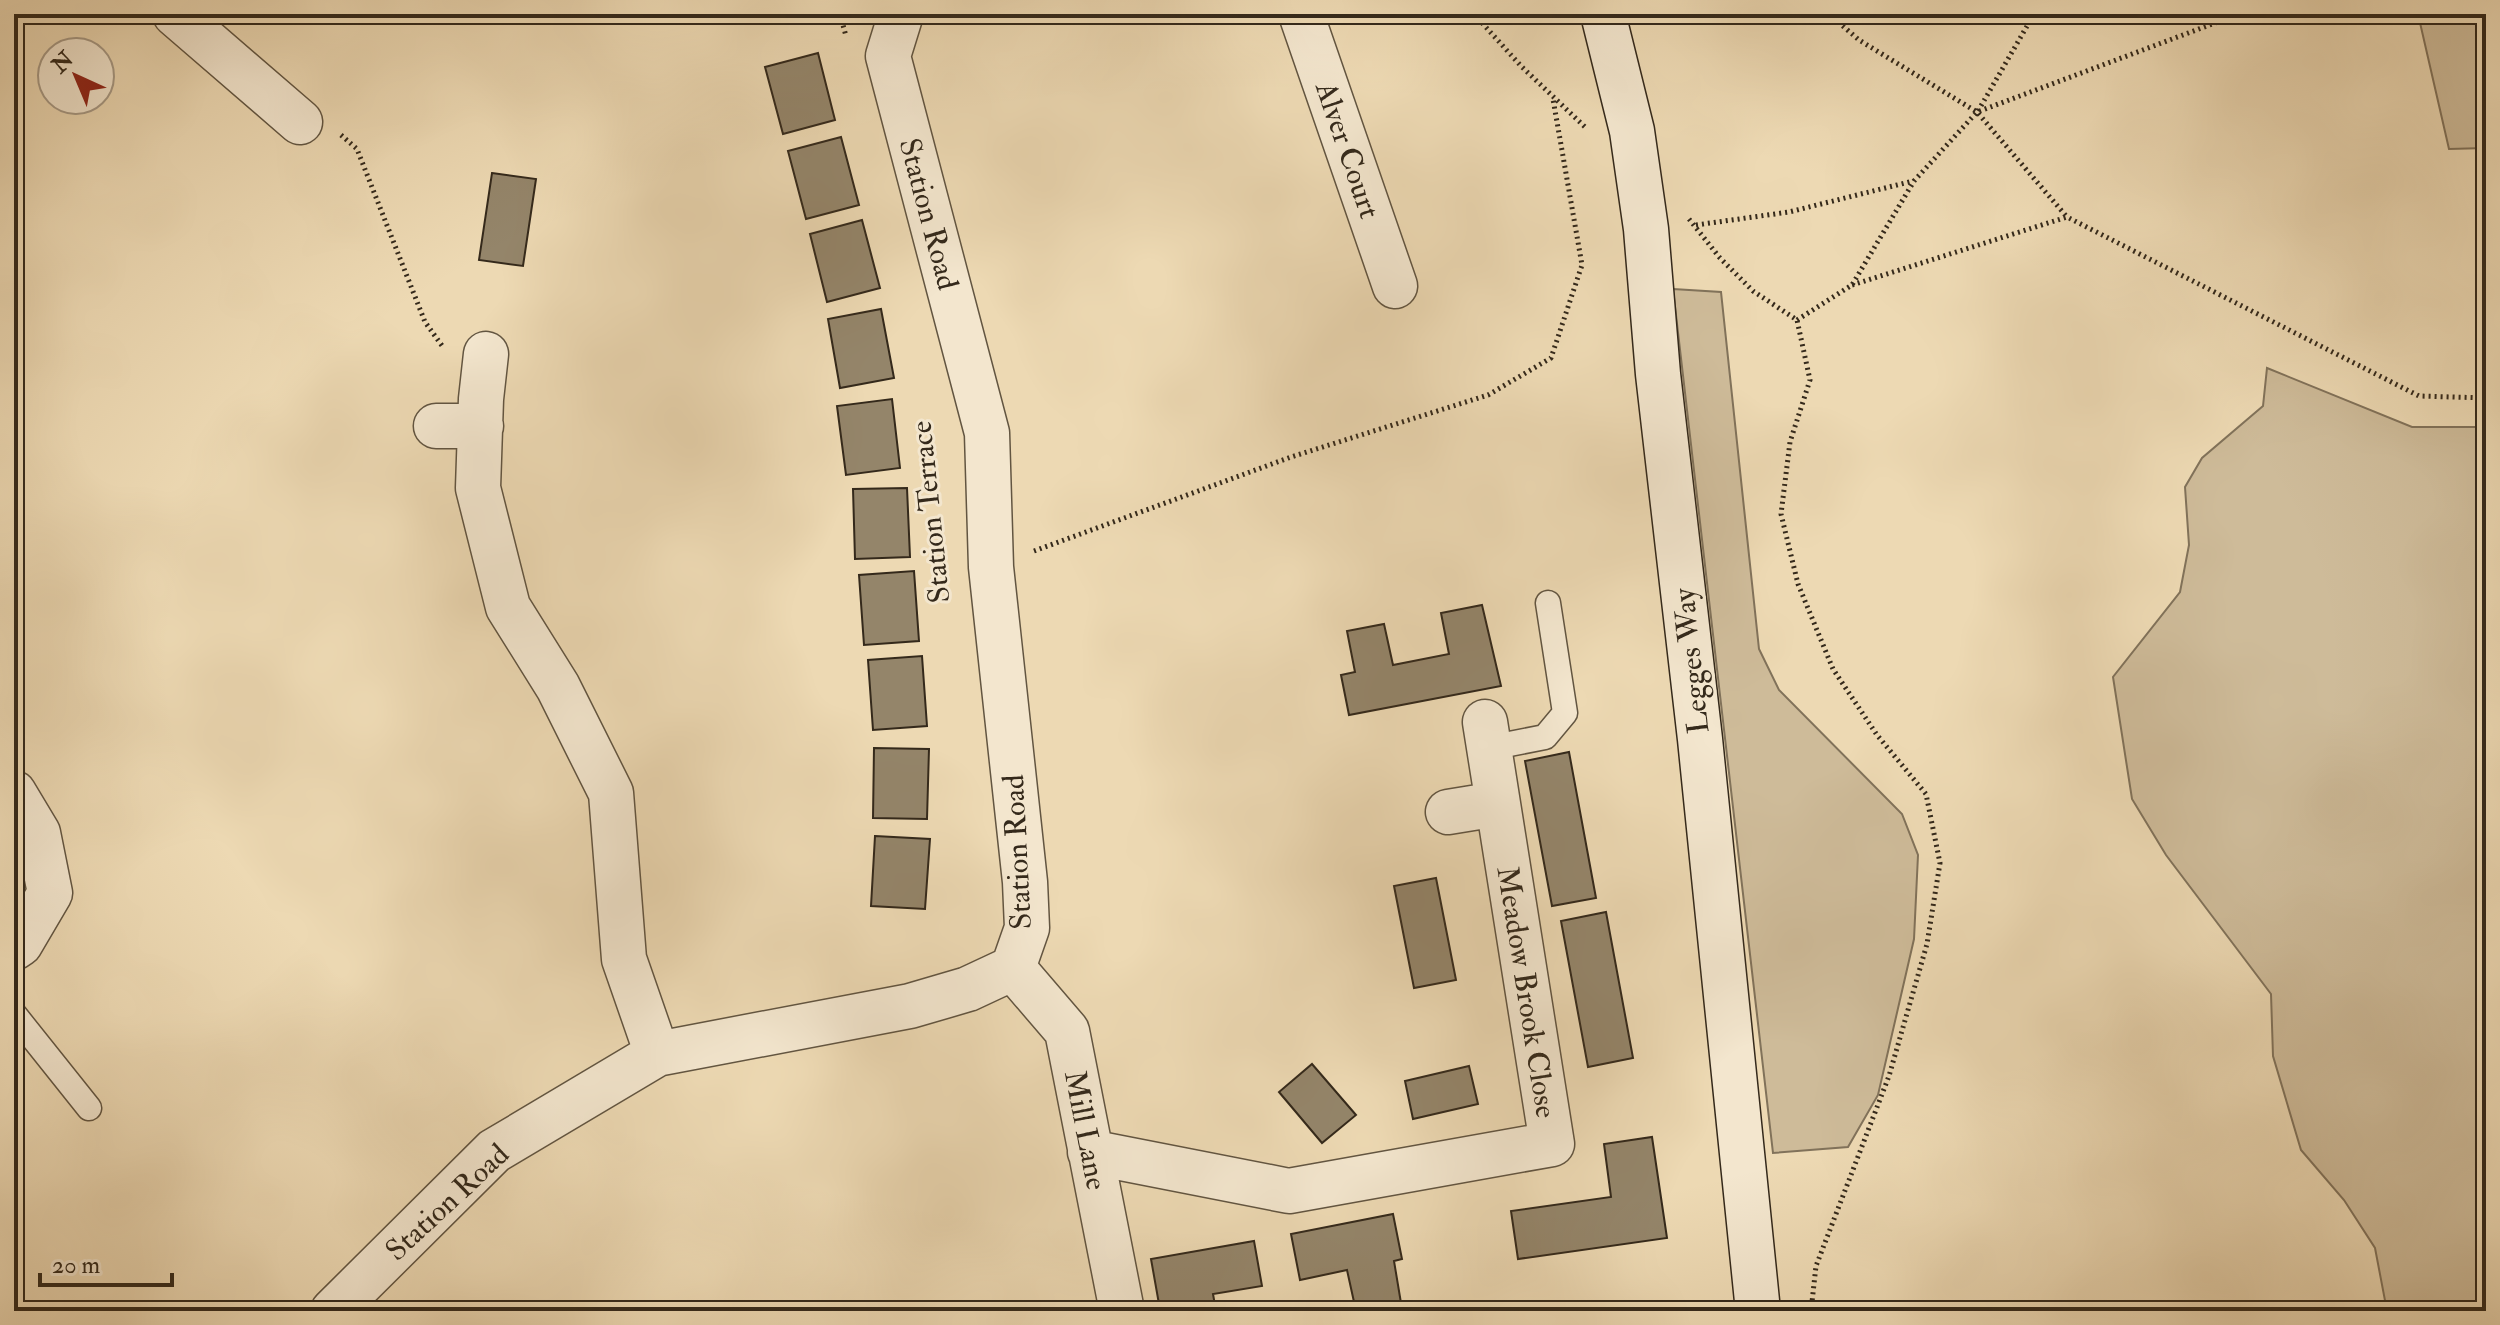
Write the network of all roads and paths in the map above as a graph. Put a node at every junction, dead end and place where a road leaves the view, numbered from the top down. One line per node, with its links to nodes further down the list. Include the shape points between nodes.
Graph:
1 (175, 14): 13 (street)
2 (840, 14): 10 (path)
3 (901, 14): 26 (street, Station Road, via 888,56 987,433)
4 (1301, 14): 20 (street, Alver Court)
5 (1474, 14): 11 (path)
6 (1603, 14): 40 (street, Legges Way, via 1632,131 1646,229)
7 (1829, 14): 12 (path, via 1859,40)
8 (2034, 14): 12 (path)
9 (2239, 14): 12 (path)
10 (848, 44)
11 (1553, 99): 14 (path); 26 (path, via 1582,265 1551,358 1488,395 1291,457)
12 (1977, 112): 15 (path); 17 (path)
13 (300, 122): 24 (path, via 325,122 357,149 425,322)
14 (1586, 128)
15 (1914, 181): 18 (path, via 1789,212); 19 (path)
16 (1687, 217): 18 (path)
17 (2067, 217): 19 (path); 23 (path, via 2419,396)
18 (1695, 225): 21 (path, via 1753,291)
19 (1852, 285): 21 (path)
20 (1395, 286)
21 (1797, 320): 41 (path, via 1810,380 1790,442 1781,514 1798,584 1833,669 1877,735 1926,794 1940,863 1927,944 1889,1076 1816,1266)
22 (486, 354): 24 (street)
23 (2486, 398)
24 (481, 413): 25 (street); 35 (street, via 478,488 508,607 558,687 611,793 624,959)
25 (436, 426)
26 (991, 567): 33 (street, Station Road, via 1025,882 1027,928)
27 (1548, 603): 28 (lane, via 1565,713 1545,737)
28 (1487, 735): 30 (street, Meadow Brook Close)
29 (14, 793): 32 (street, via 38,833 50,893)
30 (1497, 804): 31 (street); 37 (street, Meadow Brook Close, via 1552,1144 1289,1191)
31 (1448, 812)
32 (14, 948)
33 (1013, 968): 35 (street, Station Road, via 968,989 910,1006); 37 (street, Mill Lane, via 1067,1031)
34 (14, 1014): 36 (lane)
35 (657, 1054): 38 (street, Station Road, via 494,1151)
36 (89, 1108)
37 (1090, 1152): 39 (street, Mill Lane)
38 (333, 1311)
39 (1122, 1311)
40 (1758, 1311)
41 (1811, 1311)

